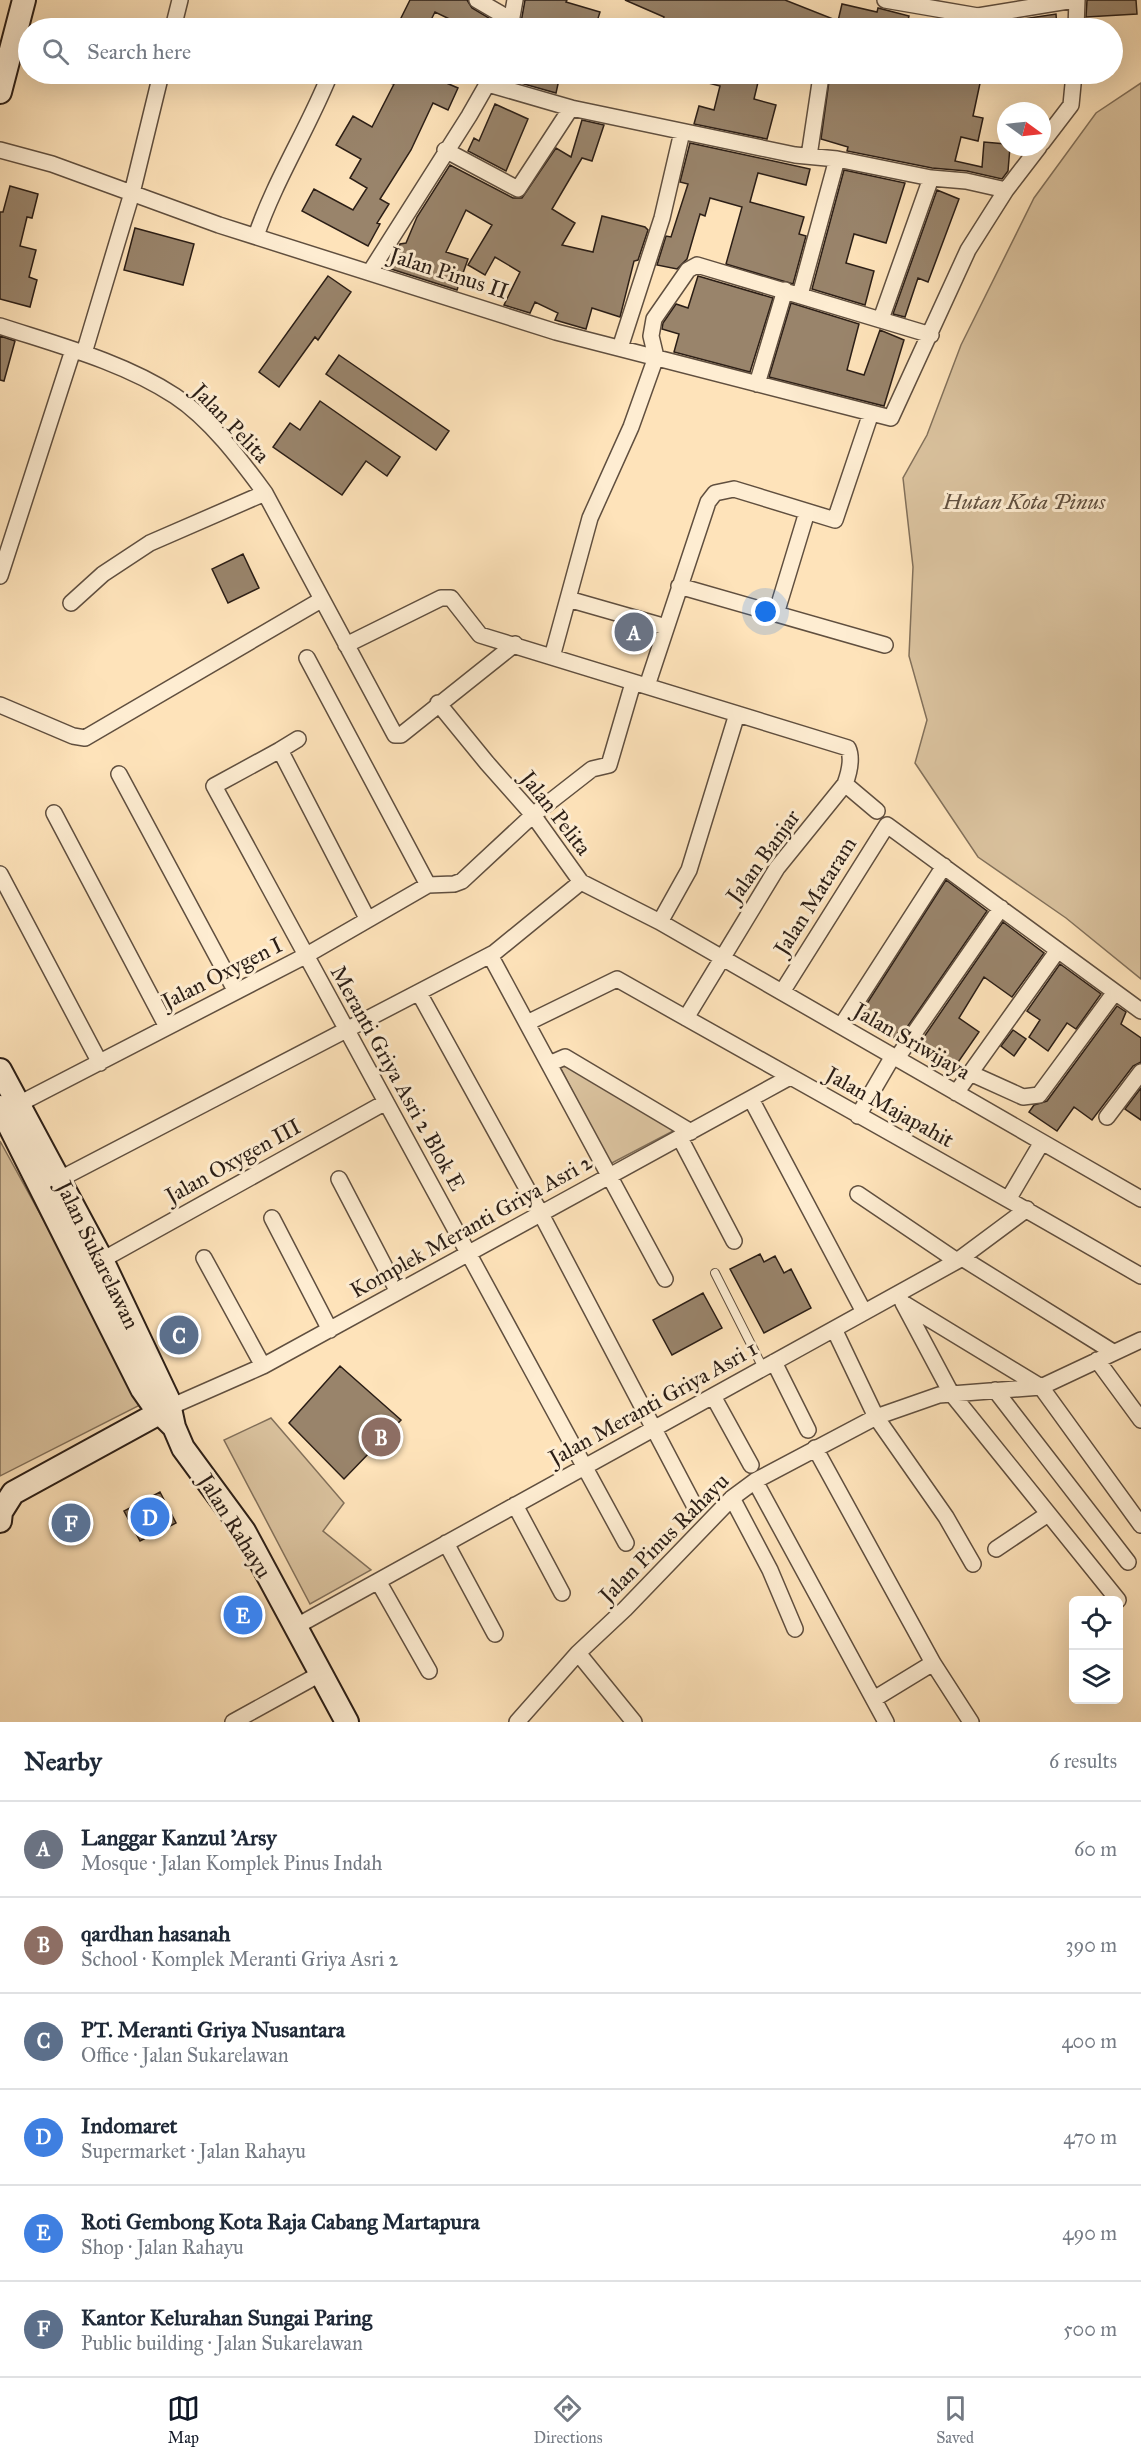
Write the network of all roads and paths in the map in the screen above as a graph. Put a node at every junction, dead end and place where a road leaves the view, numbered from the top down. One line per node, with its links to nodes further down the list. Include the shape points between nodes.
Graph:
1 (8, 0): 14 (main road)
2 (24, 0): 8 (main road)
3 (180, 0): 9 (street)
4 (477, 0): 10 (street)
5 (515, 0): 11 (street)
6 (885, 0): 7 (street, via 978,16)
7 (1076, 0): 12 (street)
8 (19, 18)
9 (175, 18)
10 (501, 18)
11 (512, 18)
12 (1076, 18)
13 (18, 23): 21 (main road)
14 (0, 34)
15 (159, 84): 32 (street)
16 (325, 84): 33 (street)
17 (487, 84): 26 (street)
18 (504, 84): 22 (street)
19 (820, 84): 27 (street)
20 (1073, 84): 23 (street, via 1071,105)
21 (0, 92)
22 (571, 108): 24 (street); 26 (street, via 518,189)
23 (1051, 131)
24 (682, 132): 27 (street); 40 (street, via 662,218)
25 (0, 150): 32 (street, Jalan Pinus II, via 52,164)
26 (446, 150): 34 (street)
27 (809, 156): 29 (street)
28 (1032, 156): 31 (street)
29 (837, 159): 30 (street); 36 (street)
30 (931, 178): 31 (street, via 966,180); 37 (street)
31 (1006, 190): 39 (street, via 968,250)
32 (132, 194): 33 (street, Jalan Pinus II); 41 (street)
33 (256, 236): 34 (street, Jalan Pinus II)
34 (370, 272): 40 (street, Jalan Pinus II, via 556,332)
35 (785, 291): 36 (street); 42 (street, via 693,266 654,319 651,336); 43 (street)
36 (800, 295): 37 (street)
37 (881, 319): 39 (street)
38 (0, 326): 41 (street, Jalan Pelita)
39 (931, 335): 44 (street, Jalan Pinus II, via 890,418)
40 (620, 348): 42 (street, Jalan Pinus II)
41 (79, 351): 45 (street, Jalan Pelita, via 176,397); 47 (street)
42 (656, 357): 43 (street, Jalan Pinus II); 49 (street, via 631,428 590,518)
43 (757, 384): 44 (street, Jalan Pinus II)
44 (871, 413): 46 (street, via 835,520)
45 (265, 493): 50 (street, Jalan Pelita); 51 (street, via 150,543 103,574)
46 (807, 512): 48 (street, via 734,489 715,492); 52 (street)
47 (0, 576)
48 (679, 586): 52 (street); 53 (street)
49 (568, 599): 53 (street); 57 (street)
50 (321, 600): 55 (street, Jalan Pelita); 61 (street, via 86,738)
51 (71, 603)
52 (776, 614): 56 (street)
53 (666, 627): 59 (street)
54 (515, 644): 55 (street, via 480,635 451,598 441,598); 57 (street); 60 (street)
55 (346, 645): 60 (street, Jalan Pelita, via 395,735 401,735)
56 (885, 645)
57 (552, 657): 59 (street)
58 (307, 658): 73 (street)
59 (640, 684): 62 (street); 69 (street, via 609,765 592,769)
60 (438, 703): 69 (street, Jalan Pelita)
61 (0, 705)
62 (737, 714): 66 (street, via 848,748); 76 (street, via 689,870)
63 (298, 739): 64 (street)
64 (280, 750): 75 (street); 79 (street, Meranti Griya Asri 2 Blok E, via 213,789)
65 (119, 774): 81 (street)
66 (845, 784): 67 (street); 80 (street, Jalan Banjar, via 777,868)
67 (877, 811)
68 (54, 813): 89 (street)
69 (533, 815): 72 (street, Jalan Pelita); 73 (street, Jalan Oxygen I, via 462,881)
70 (944, 866): 74 (street); 82 (street, Jalan Mataram, via 887,825); 88 (street)
71 (0, 874): 92 (street)
72 (581, 882): 76 (street, Jalan Pelita); 78 (street)
73 (428, 885): 75 (street, Jalan Oxygen I)
74 (1001, 908): 77 (street); 91 (street)
75 (367, 918): 79 (street, Jalan Oxygen I)
76 (660, 922): 80 (street, Jalan Sriwijaya)
77 (1058, 950): 83 (street); 96 (street)
78 (490, 955): 84 (street); 87 (street)
79 (305, 956): 81 (street, Jalan Oxygen I); 90 (street, Meranti Griya Asri 2 Blok E)
80 (722, 957): 82 (street, Jalan Sriwijaya); 86 (street, Jalan Banjar)
81 (235, 990): 89 (street, Jalan Oxygen I)
82 (782, 992): 88 (street, Jalan Sriwijaya)
83 (1115, 992): 85 (street); 96 (street, via 1038,1095 1023,1096)
84 (418, 993): 90 (street); 113 (street)
85 (1141, 1011)
86 (686, 1018): 87 (street, Jalan Majapahit, via 617,979); 97 (street, Jalan Majapahit)
87 (527, 1023): 93 (street)
88 (841, 1026): 91 (street, Jalan Sriwijaya)
89 (167, 1027): 92 (street, Jalan Oxygen I)
90 (346, 1030): 100 (street, Meranti Griya Asri 2 Blok E); 107 (street)
91 (895, 1057): 98 (street, Jalan Sriwijaya); 102 (street)
92 (100, 1063): 101 (street, Jalan Oxygen I)
93 (549, 1064): 104 (street, via 565,1057); 106 (street)
94 (0, 1070): 101 (main road, Jalan Sukarelawan)
95 (1141, 1072): 103 (street)
96 (970, 1073): 98 (street)
97 (790, 1077): 99 (street, Komplek Meranti Griya Asri 2); 102 (street, Jalan Majapahit)
98 (956, 1093): 105 (street, Jalan Sriwijaya)
99 (751, 1099): 104 (street, Komplek Meranti Griya Asri 2); 125 (street)
100 (386, 1102): 116 (street, Meranti Griya Asri 2 Blok E); 118 (street, Jalan Oxygen III)
101 (5, 1109): 107 (main road, Jalan Sukarelawan); 137 (main road, Jalan Sukarelawan, via 137,1378)
102 (858, 1116): 110 (street, Jalan Majapahit)
103 (1107, 1117)
104 (685, 1135): 106 (street, Komplek Meranti Griya Asri 2); 115 (street)
105 (1042, 1142): 110 (street); 111 (street, Jalan Sriwijaya)
106 (609, 1176): 113 (street, Komplek Meranti Griya Asri 2); 122 (street)
107 (60, 1179): 118 (main road, Jalan Sukarelawan)
108 (339, 1179): 123 (street)
109 (858, 1194): 119 (street)
110 (1009, 1198): 112 (street, Jalan Majapahit)
111 (1141, 1199)
112 (1027, 1209): 119 (street, Jalan Meranti Griya Asri 1); 121 (street, Jalan Majapahit)
113 (541, 1214): 116 (street, Komplek Meranti Griya Asri 2); 140 (street)
114 (272, 1218): 127 (street)
115 (734, 1241)
116 (470, 1253): 123 (street, Komplek Meranti Griya Asri 2); 144 (street, Meranti Griya Asri 2 Blok E)
117 (204, 1258): 132 (street)
118 (102, 1260): 137 (main road, Jalan Sukarelawan, via 165,1391)
119 (959, 1260): 124 (street, Jalan Meranti Griya Asri 1); 129 (street)
120 (715, 1273): 131 (lane)
121 (1141, 1276)
122 (665, 1280)
123 (398, 1292): 127 (street, Komplek Meranti Griya Asri 2)
124 (898, 1300): 125 (street, Jalan Meranti Griya Asri 1); 133 (street); 135 (street)
125 (864, 1312): 126 (street, Jalan Meranti Griya Asri 1)
126 (834, 1329): 131 (street, Jalan Meranti Griya Asri 1); 138 (street)
127 (330, 1330): 132 (street, Komplek Meranti Griya Asri 2)
128 (1141, 1340): 129 (street, Jalan Pinus Rahayu)
129 (1113, 1352): 130 (street, Jalan Pinus Rahayu)
130 (1097, 1359): 133 (street, Jalan Pinus Rahayu); 139 (street)
131 (768, 1365): 136 (street, Jalan Meranti Griya Asri 1); 141 (street)
132 (263, 1366): 137 (street, Komplek Meranti Griya Asri 2)
133 (1041, 1387): 134 (street, Jalan Pinus Rahayu); 151 (street)
134 (995, 1390): 135 (street, Jalan Pinus Rahayu); 155 (street)
135 (951, 1393): 138 (street, Jalan Pinus Rahayu); 149 (street)
136 (713, 1396): 140 (street, Jalan Meranti Griya Asri 1); 143 (street)
137 (168, 1415): 150 (main road, via 12,1493); 160 (main road, Jalan Rahayu, via 183,1448 244,1532)
138 (876, 1416): 142 (street, Jalan Pinus Rahayu); 156 (street, via 946,1517)
139 (1141, 1420)
140 (653, 1429): 144 (street, Jalan Meranti Griya Asri 1); 148 (street)
141 (808, 1430)
142 (815, 1448): 145 (street, Jalan Pinus Rahayu); 164 (street)
143 (751, 1465)
144 (583, 1468): 147 (street, Jalan Meranti Griya Asri 1); 153 (street, Meranti Griya Asri 2 Blok E)
145 (755, 1481): 146 (street, Jalan Pinus Rahayu); 167 (street)
146 (732, 1498): 161 (street, via 770,1570); 163 (street, Jalan Pinus Rahayu)
147 (515, 1505): 152 (street, Jalan Meranti Griya Asri 1); 158 (street)
148 (694, 1505)
149 (1048, 1514): 154 (street); 159 (street)
150 (0, 1521)
151 (1141, 1525)
152 (446, 1543): 157 (street, Jalan Meranti Griya Asri 1); 162 (street)
153 (626, 1543)
154 (996, 1549)
155 (1128, 1563)
156 (973, 1564)
157 (378, 1581): 160 (street, Jalan Meranti Griya Asri 1); 165 (street)
158 (562, 1593)
159 (1115, 1596)
160 (295, 1627): 166 (main road, Jalan Rahayu)
161 (795, 1629)
162 (495, 1634)
163 (578, 1653): 170 (street, Jalan Pinus Rahayu); 171 (street)
164 (933, 1663): 167 (street); 173 (street)
165 (429, 1671)
166 (321, 1674): 168 (street); 169 (main road, Jalan Rahayu)
167 (874, 1699): 172 (street)
168 (233, 1722)
169 (348, 1722)
170 (517, 1722)
171 (634, 1722)
172 (886, 1722)
173 (971, 1722)

